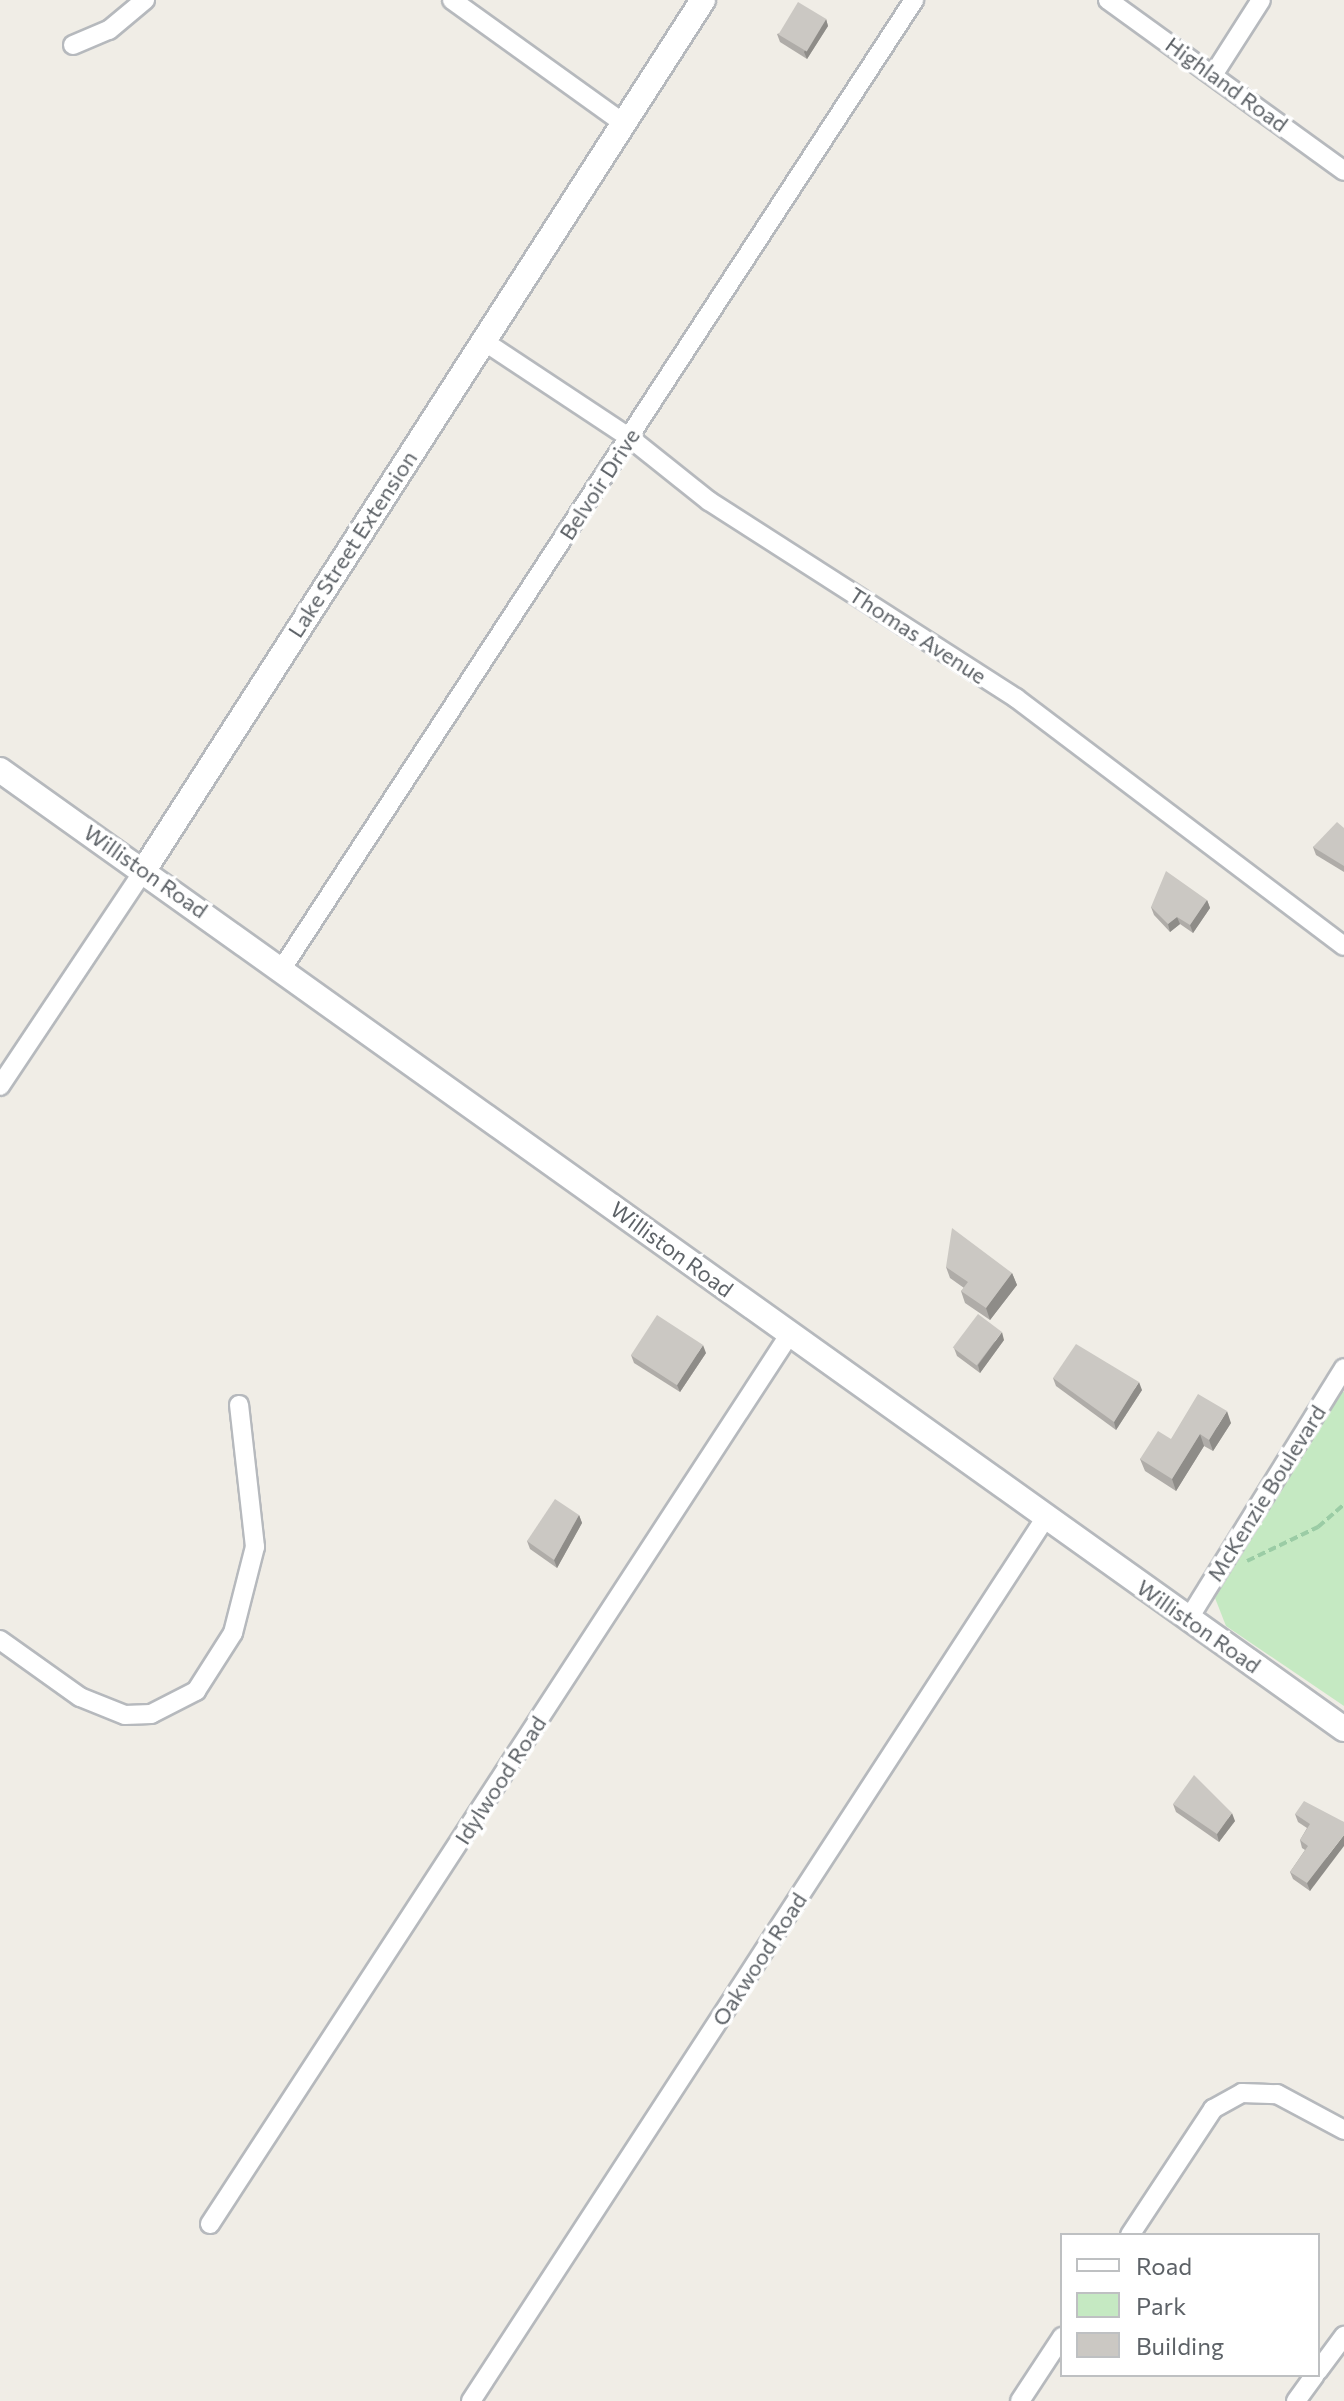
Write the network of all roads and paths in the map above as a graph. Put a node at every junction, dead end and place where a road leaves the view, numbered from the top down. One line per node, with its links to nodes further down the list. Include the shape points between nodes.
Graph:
1 (145, 0): 7 (street, via 109,30)
2 (452, 0): 9 (street)
3 (703, 0): 9 (main road, Lake Street Extension)
4 (914, 0): 12 (street, Belvoir Drive)
5 (1108, 0): 8 (street, Highland Road)
6 (1261, 0): 8 (street)
7 (73, 45)
8 (1215, 72): 10 (street, Highland Road)
9 (623, 123): 11 (main road, Lake Street Extension)
10 (1344, 171)
11 (482, 340): 12 (street, Thomas Avenue); 14 (main road, Lake Street Extension)
12 (630, 438): 15 (street, Thomas Avenue, via 709,501 1016,698); 16 (street, Belvoir Drive)
13 (0, 770): 14 (main road, Williston Road)
14 (144, 870): 16 (main road, Williston Road); 17 (street, Lake Street Extension)
15 (1344, 946)
16 (283, 967): 18 (main road, Williston Road)
17 (0, 1086)
18 (789, 1335): 22 (main road, Williston Road); 28 (street, Idylwood Road)
19 (1344, 1368): 24 (street, McKenzie Boulevard)
20 (239, 1405): 25 (street, via 256,1502 255,1547 233,1633 196,1691 151,1714 125,1715 80,1697)
21 (1344, 1504): 23 (path, via 1318,1527)
22 (1046, 1517): 24 (main road, Williston Road); 34 (street, Oakwood Road)
23 (1236, 1571)
24 (1189, 1618): 26 (main road, Williston Road)
25 (0, 1640)
26 (1344, 1729)
27 (1344, 2130): 29 (street, via 1277,2094 1242,2093 1213,2109)
28 (210, 2224)
29 (1131, 2233)
30 (1344, 2336): 32 (street)
31 (1060, 2340): 35 (street)
32 (1320, 2369)
33 (1314, 2377): 36 (street)
34 (471, 2401)
35 (1020, 2401)
36 (1296, 2401)

